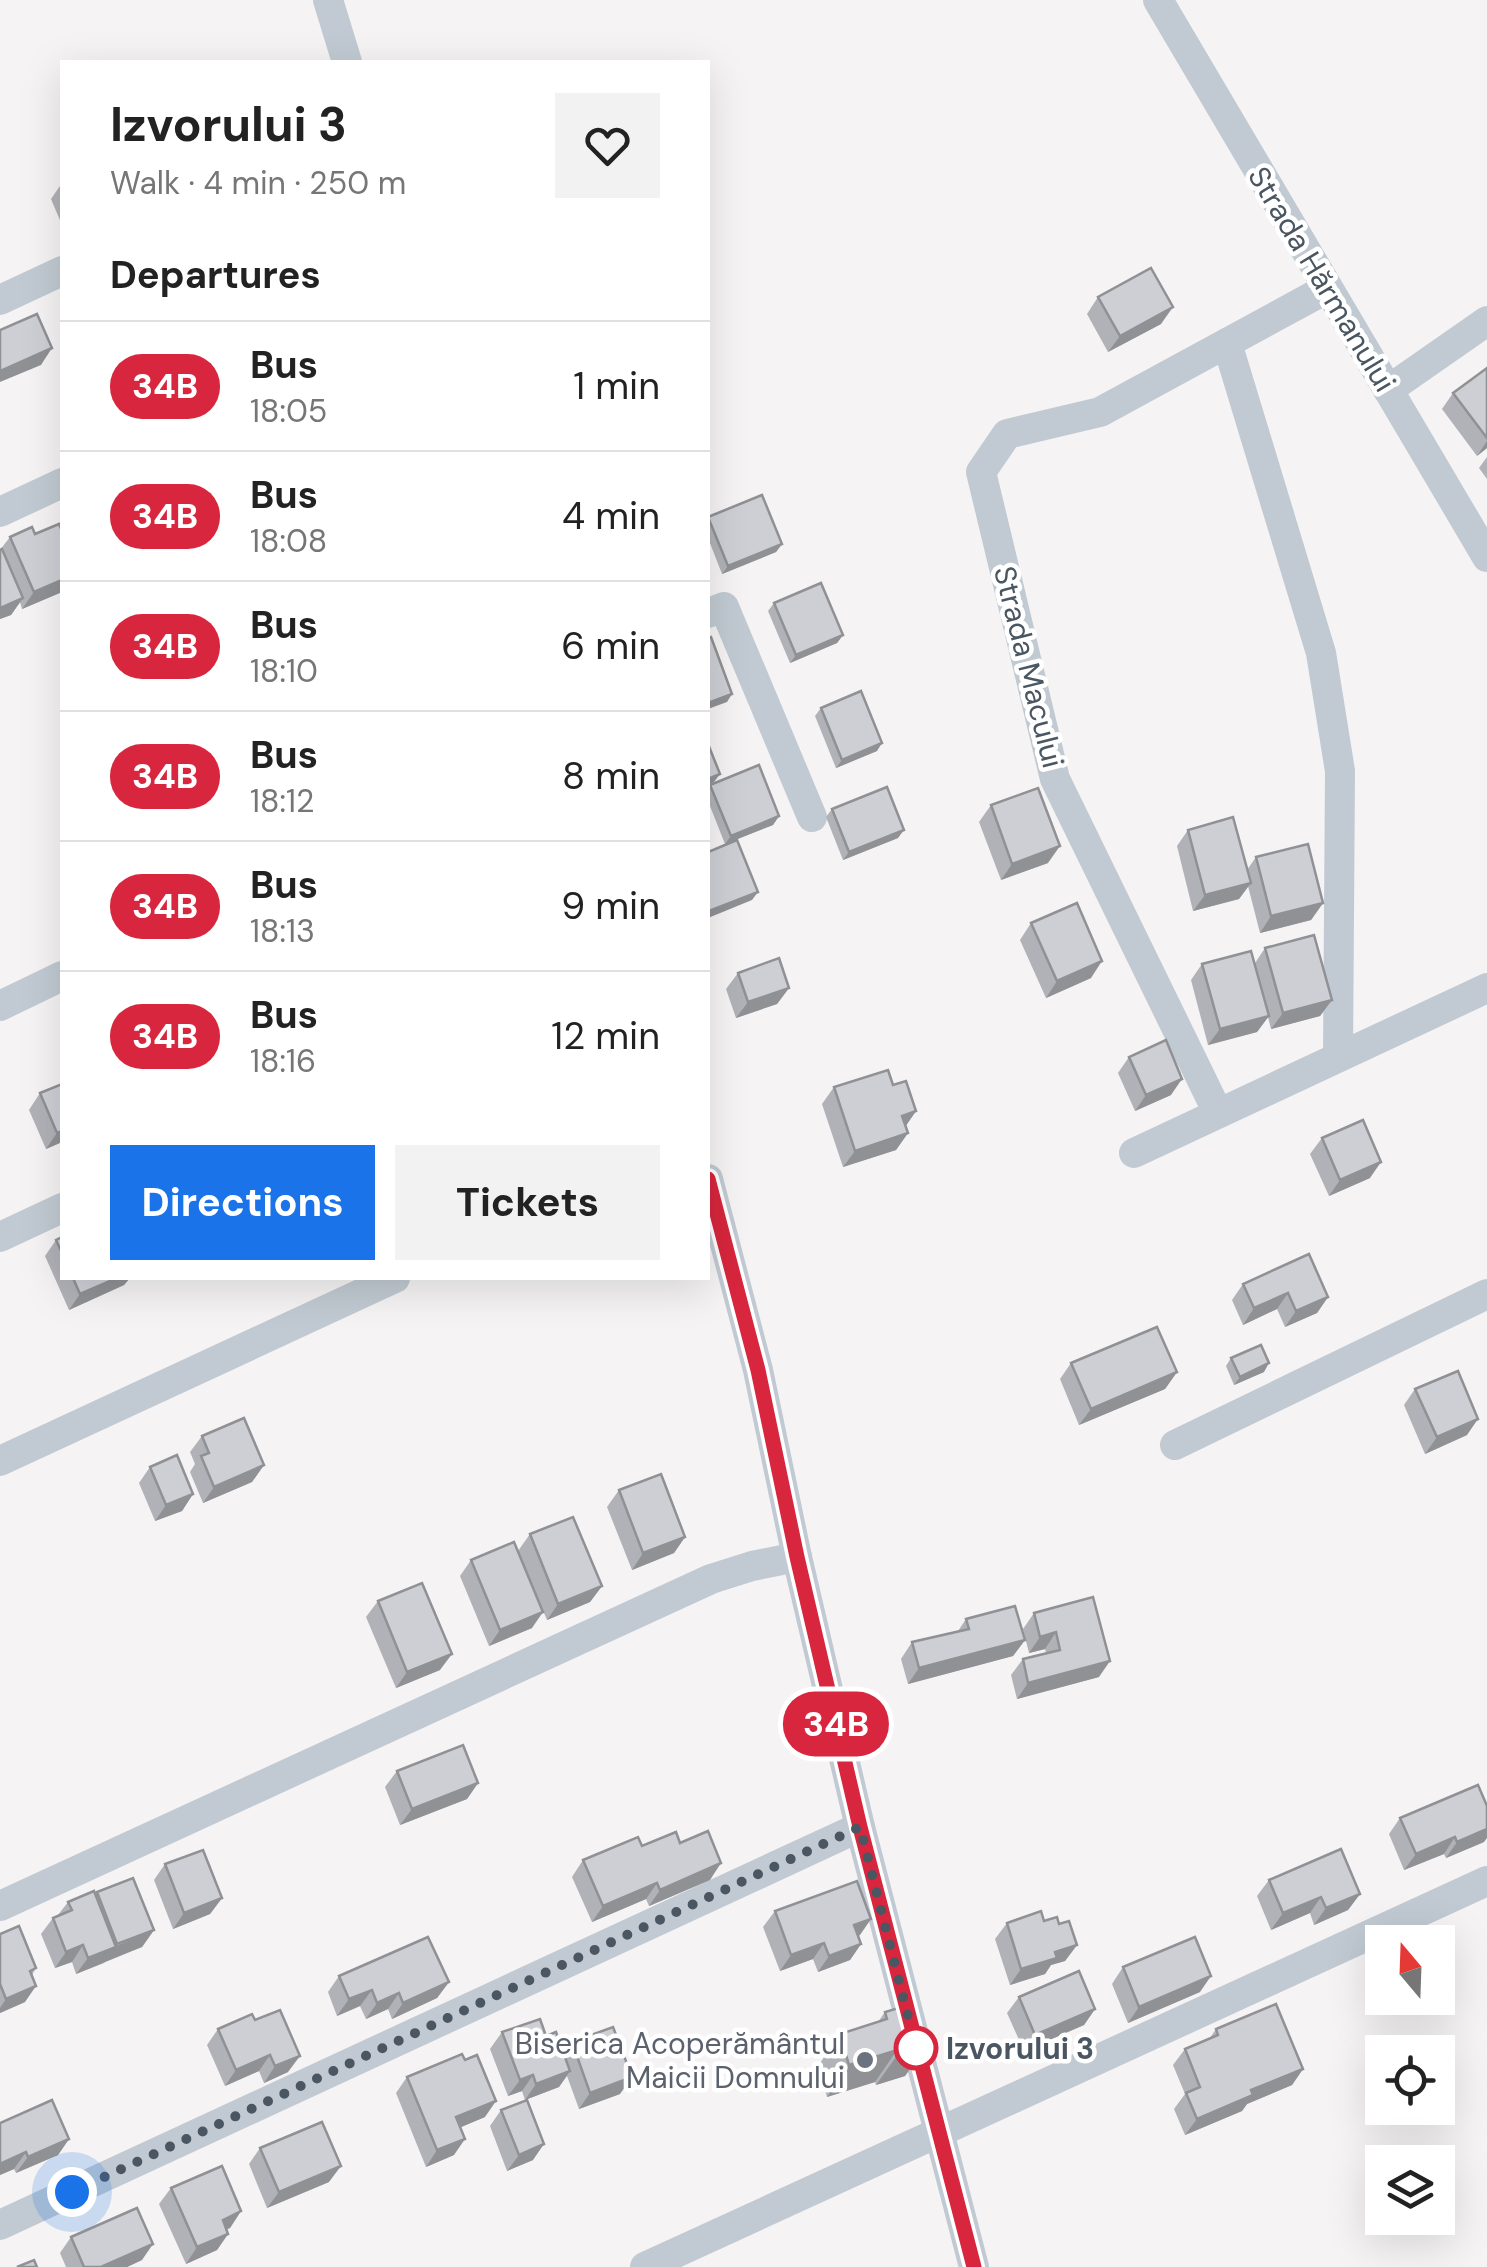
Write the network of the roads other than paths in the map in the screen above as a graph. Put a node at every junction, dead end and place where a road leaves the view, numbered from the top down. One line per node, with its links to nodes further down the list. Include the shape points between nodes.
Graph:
1 (328, 0): 3 (street)
2 (1158, 0): 5 (street, Strada Hărmanului)
3 (346, 60)
4 (60, 272): 6 (street)
5 (1328, 288): 8 (street, Strada Macului); 9 (street, Strada Hărmanului)
6 (0, 300)
7 (1487, 321): 9 (street)
8 (1227, 343): 18 (street, via 1321,654 1340,771); 19 (street, Strada Macului, via 1100,412 1007,434 982,472 1056,779)
9 (1388, 390): 12 (street, Strada Hărmanului)
10 (60, 485): 11 (street)
11 (0, 512)
12 (1487, 557)
13 (710, 612): 14 (street, via 724,606)
14 (812, 818)
15 (60, 977): 17 (street)
16 (1487, 988): 18 (street)
17 (0, 1006)
18 (1338, 1057): 19 (street)
19 (1218, 1114): 20 (street)
20 (1134, 1153)
21 (710, 1187): 28 (street)
22 (60, 1209): 23 (street)
23 (0, 1237)
24 (391, 1280): 27 (street)
25 (1487, 1294): 26 (street)
26 (1174, 1445)
27 (0, 1461)
28 (797, 1557): 29 (street); 31 (street, via 711,1579)
29 (860, 1827): 32 (street); 33 (street)
30 (1487, 1881): 32 (street)
31 (0, 1906)
32 (938, 2133): 34 (street); 35 (street)
33 (0, 2224)
34 (645, 2267)
35 (974, 2267)

